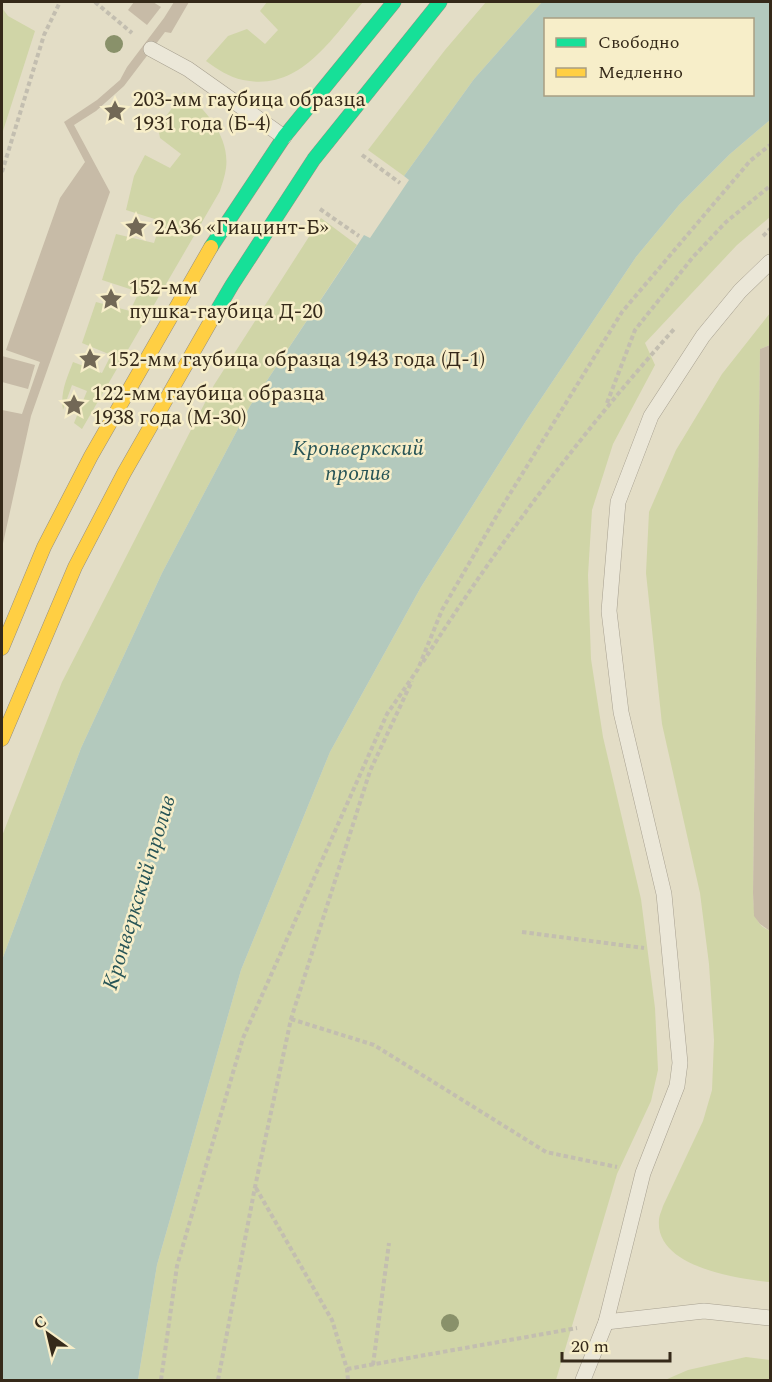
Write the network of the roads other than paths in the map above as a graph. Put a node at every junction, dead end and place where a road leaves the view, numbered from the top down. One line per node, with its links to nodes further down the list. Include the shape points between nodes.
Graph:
1 (394, 2): 4 (main road)
2 (440, 2): 7 (main road, via 314,159 232,285 75,567)
3 (151, 49): 4 (lane, via 188,69)
4 (284, 137): 6 (main road, via 200,264 91,456 44,547)
5 (771, 262): 9 (lane, via 740,291 703,336 651,416 618,502 609,611 621,712 664,894 680,1063 677,1086 643,1173)
6 (2, 648)
7 (2, 739)
8 (771, 1318): 9 (lane, via 704,1311)
9 (606, 1322): 10 (lane)
10 (584, 1380)

